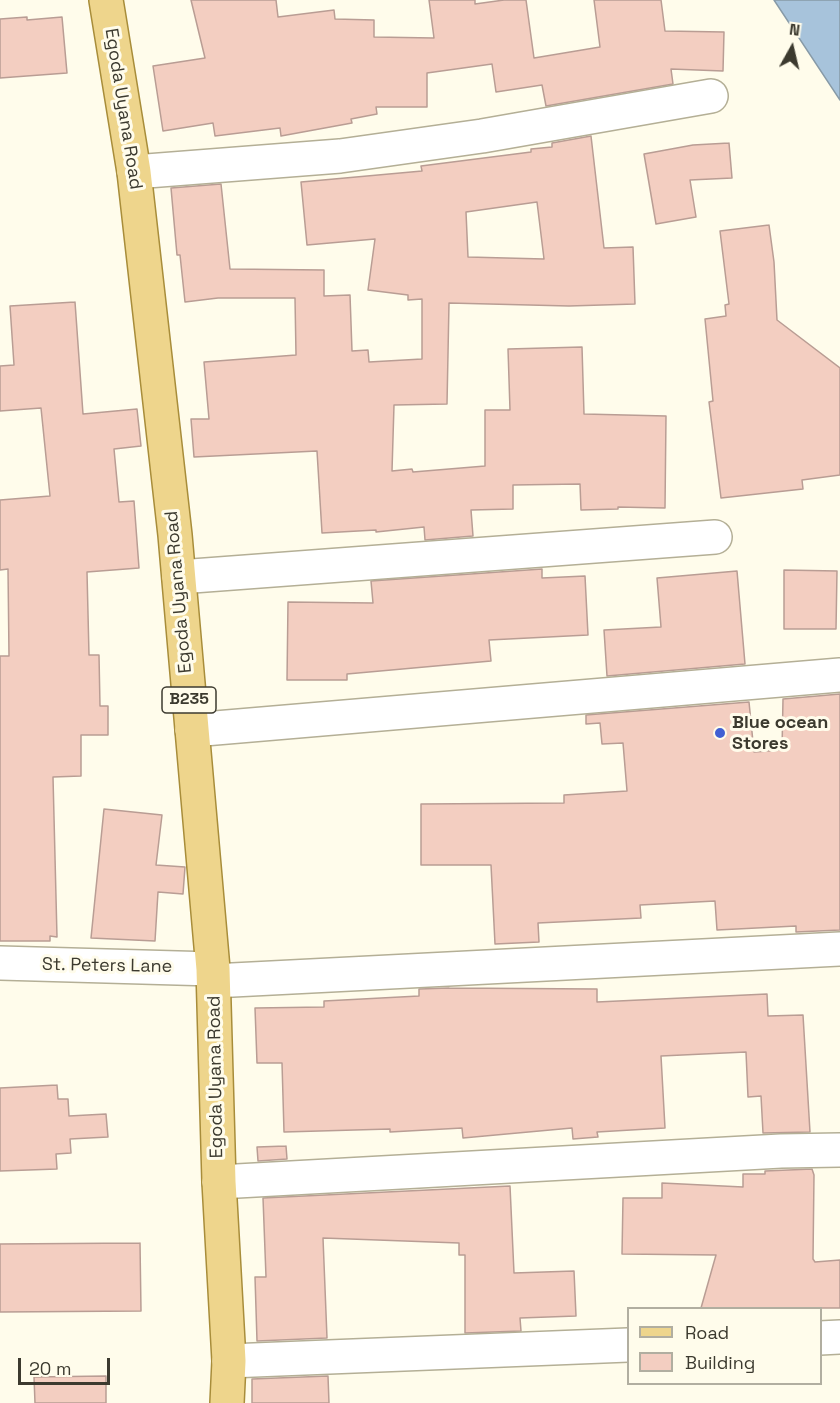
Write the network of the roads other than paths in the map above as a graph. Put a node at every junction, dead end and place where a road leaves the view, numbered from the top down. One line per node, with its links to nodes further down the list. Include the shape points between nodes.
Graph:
1 (106, 0): 3 (main road, Egoda Uyana Road / B235)
2 (711, 96): 3 (street, via 340,156)
3 (134, 172): 5 (main road, Egoda Uyana Road / B235)
4 (715, 537): 5 (street)
5 (179, 577): 7 (main road, Egoda Uyana Road / B235)
6 (840, 675): 7 (street)
7 (192, 730): 10 (main road, Egoda Uyana Road / B235)
8 (840, 949): 10 (street, St. Peters Lane)
9 (0, 963): 10 (street, St. Peters Lane)
10 (213, 975): 12 (main road, Egoda Uyana Road / B235)
11 (840, 1150): 12 (street)
12 (219, 1182): 16 (main road, Egoda Uyana Road / B235)
13 (840, 1337): 14 (street)
14 (822, 1338)
15 (627, 1346): 16 (street)
16 (229, 1361): 17 (main road, Egoda Uyana Road / B235)
17 (227, 1403)

